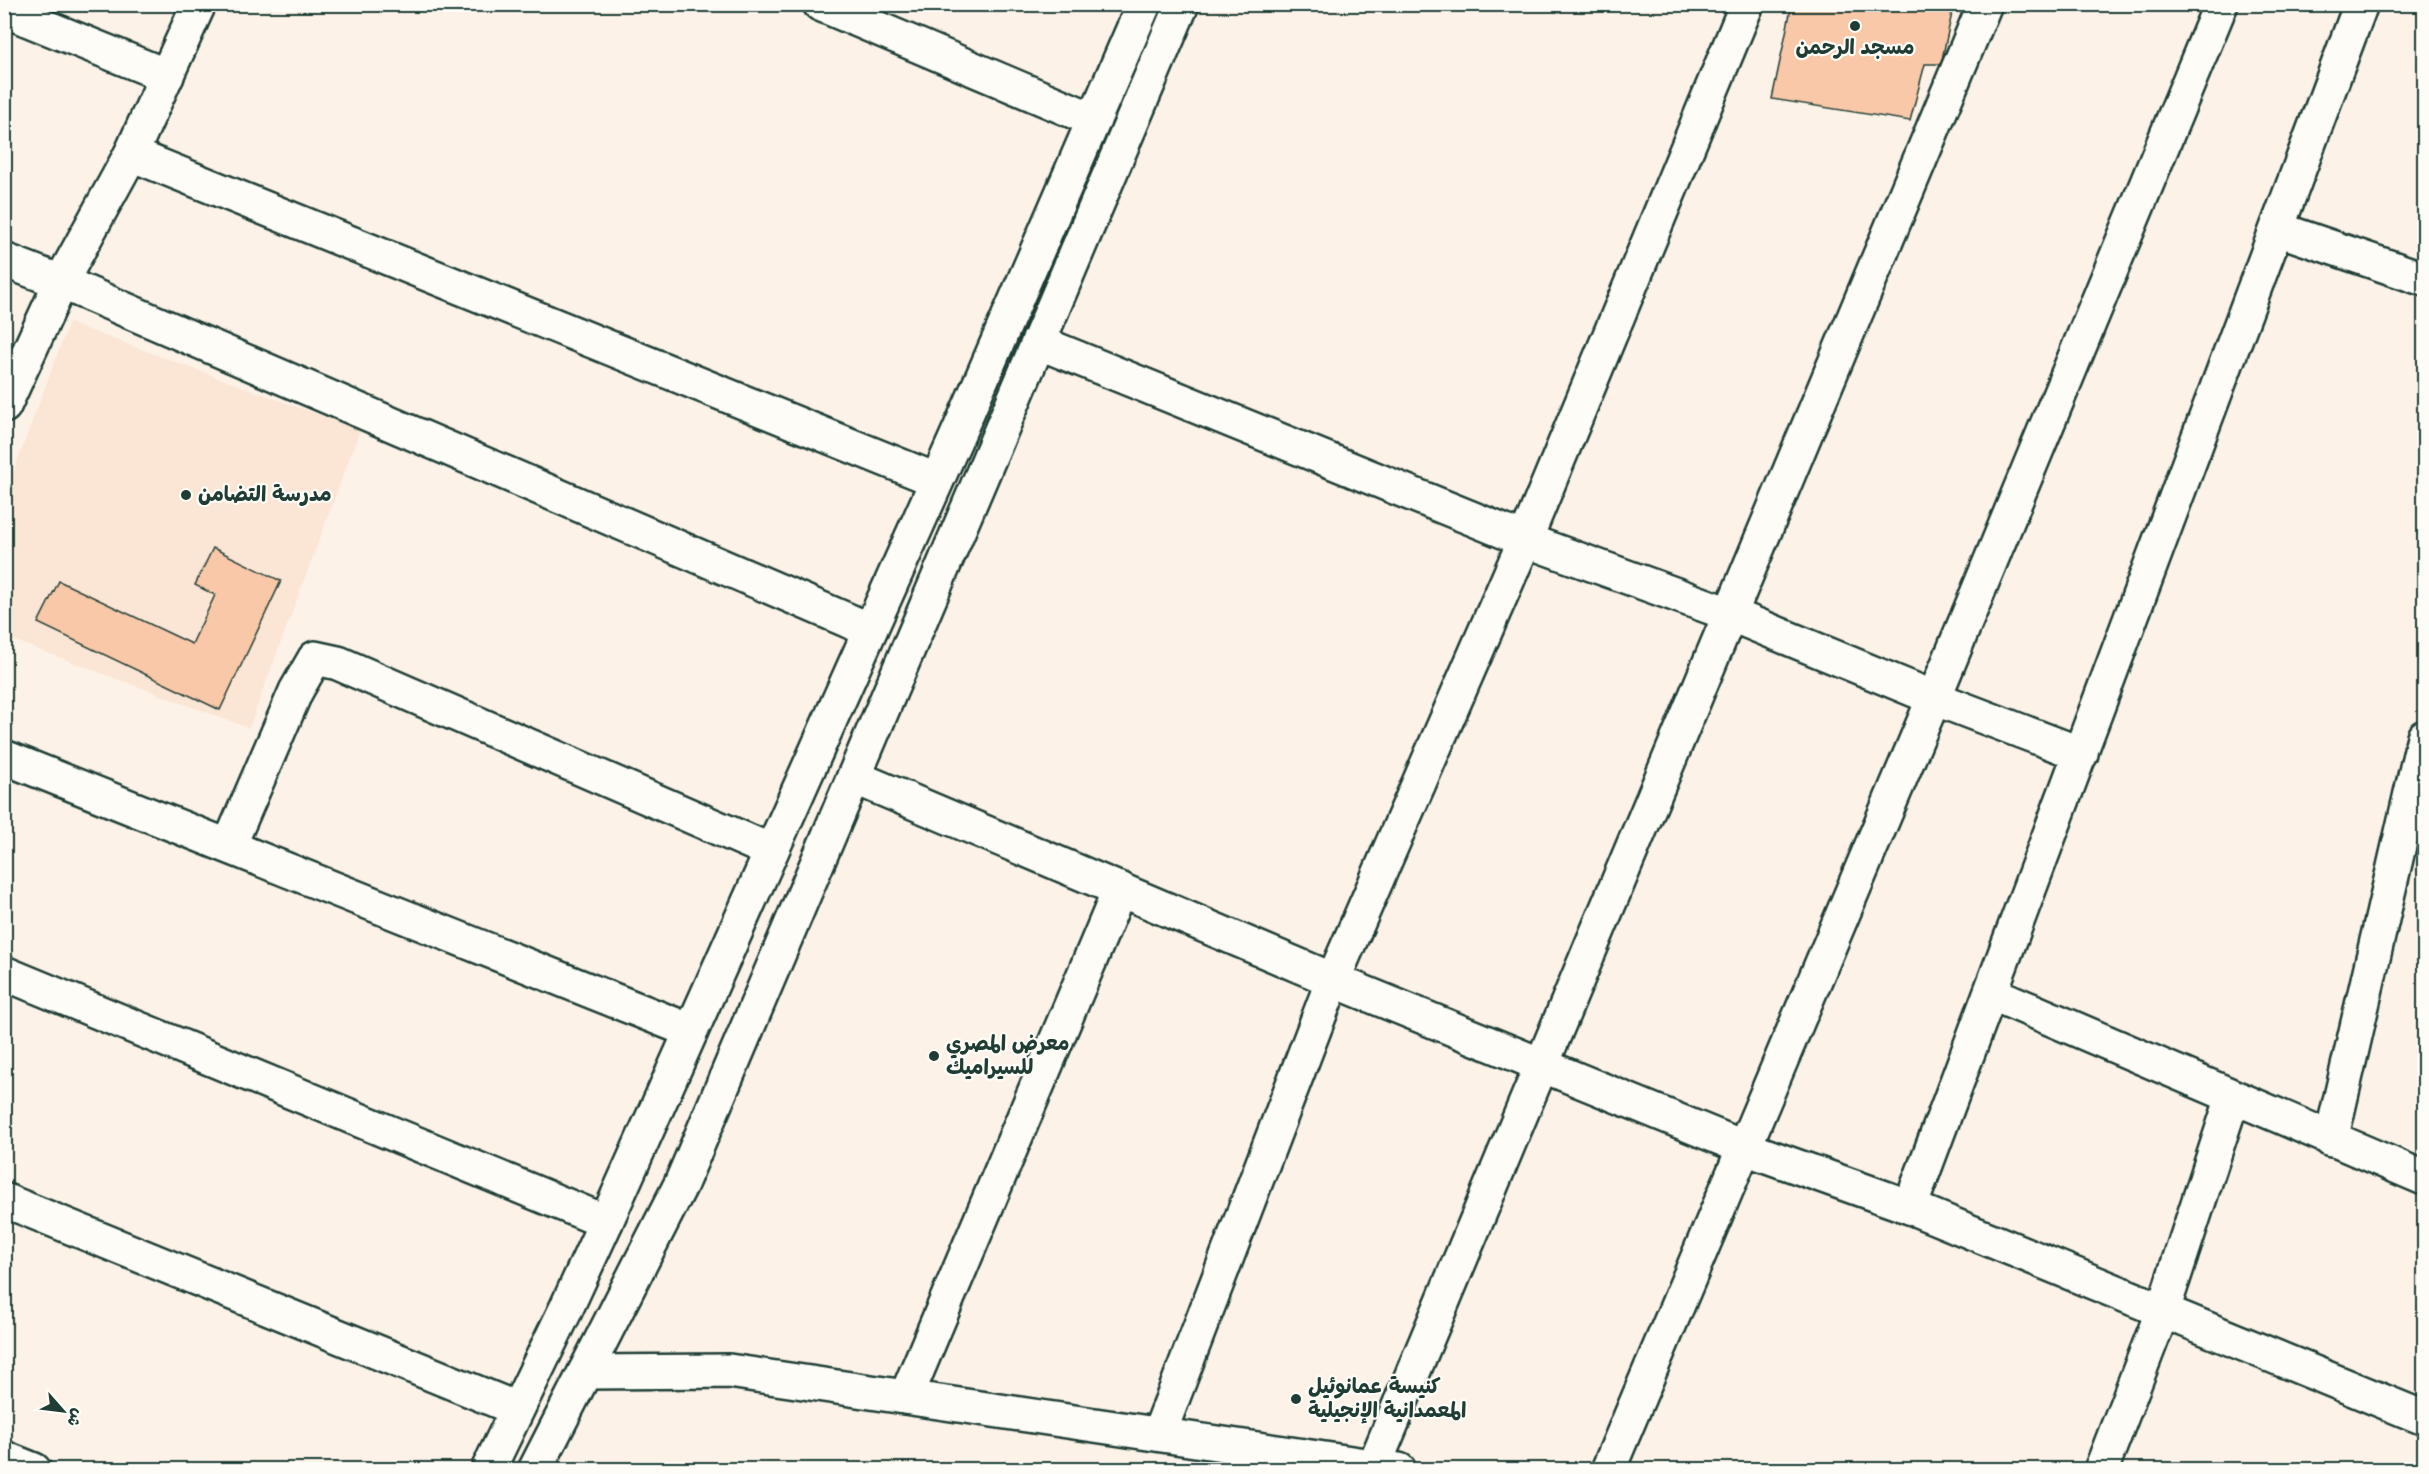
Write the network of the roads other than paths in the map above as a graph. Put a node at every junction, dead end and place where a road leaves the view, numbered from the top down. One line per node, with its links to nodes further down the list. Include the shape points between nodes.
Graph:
1 (199, 4): 11 (street)
2 (820, 4): 10 (street)
3 (1144, 4): 12 (street)
4 (1182, 4): 18 (street)
5 (1747, 4): 21 (street)
6 (1985, 4): 22 (street)
7 (2221, 4): 24 (street)
8 (2361, 4): 14 (street)
9 (4, 10): 11 (street)
10 (858, 12): 12 (street)
11 (167, 76): 13 (street)
12 (1094, 120): 20 (street)
13 (131, 154): 17 (street); 20 (street)
14 (2278, 229): 16 (street); 26 (street)
15 (4, 260): 17 (street)
16 (2424, 279)
17 (61, 282): 19 (street); 23 (street)
18 (1038, 342): 21 (street); 28 (street)
19 (4, 406)
20 (936, 480): 23 (street)
21 (1525, 540): 22 (street); 33 (street)
22 (1732, 615): 24 (street); 36 (street)
23 (870, 630): 30 (street)
24 (1934, 698): 26 (street); 39 (street)
25 (2424, 737): 38 (street)
26 (2081, 754): 34 (street)
27 (4, 757): 29 (street)
28 (854, 777): 31 (street); 45 (street, via 681,1184)
29 (229, 846): 30 (street, via 296,691 315,658 338,663); 35 (street)
30 (771, 851): 35 (street)
31 (1120, 889): 33 (street); 46 (street)
32 (4, 973): 43 (street)
33 (1333, 980): 36 (street); 49 (street)
34 (1991, 993): 37 (street); 42 (street)
35 (691, 1031): 43 (street)
36 (1542, 1064): 39 (street); 51 (street)
37 (2233, 1097): 38 (street); 44 (street)
38 (2331, 1140): 40 (street)
39 (1744, 1148): 42 (street); 55 (street)
40 (2424, 1178)
41 (4, 1200): 47 (street)
42 (1910, 1207): 44 (street)
43 (606, 1222): 47 (street)
44 (2163, 1311): 48 (street); 56 (street)
45 (585, 1372): 46 (street, via 729,1371); 54 (street)
46 (906, 1397): 49 (street)
47 (517, 1409): 53 (street)
48 (2424, 1418)
49 (1159, 1434): 51 (street)
50 (4, 1458): 52 (street)
51 (1387, 1468)
52 (34, 1470)
53 (488, 1470)
54 (535, 1470)
55 (1608, 1470)
56 (2101, 1470)

